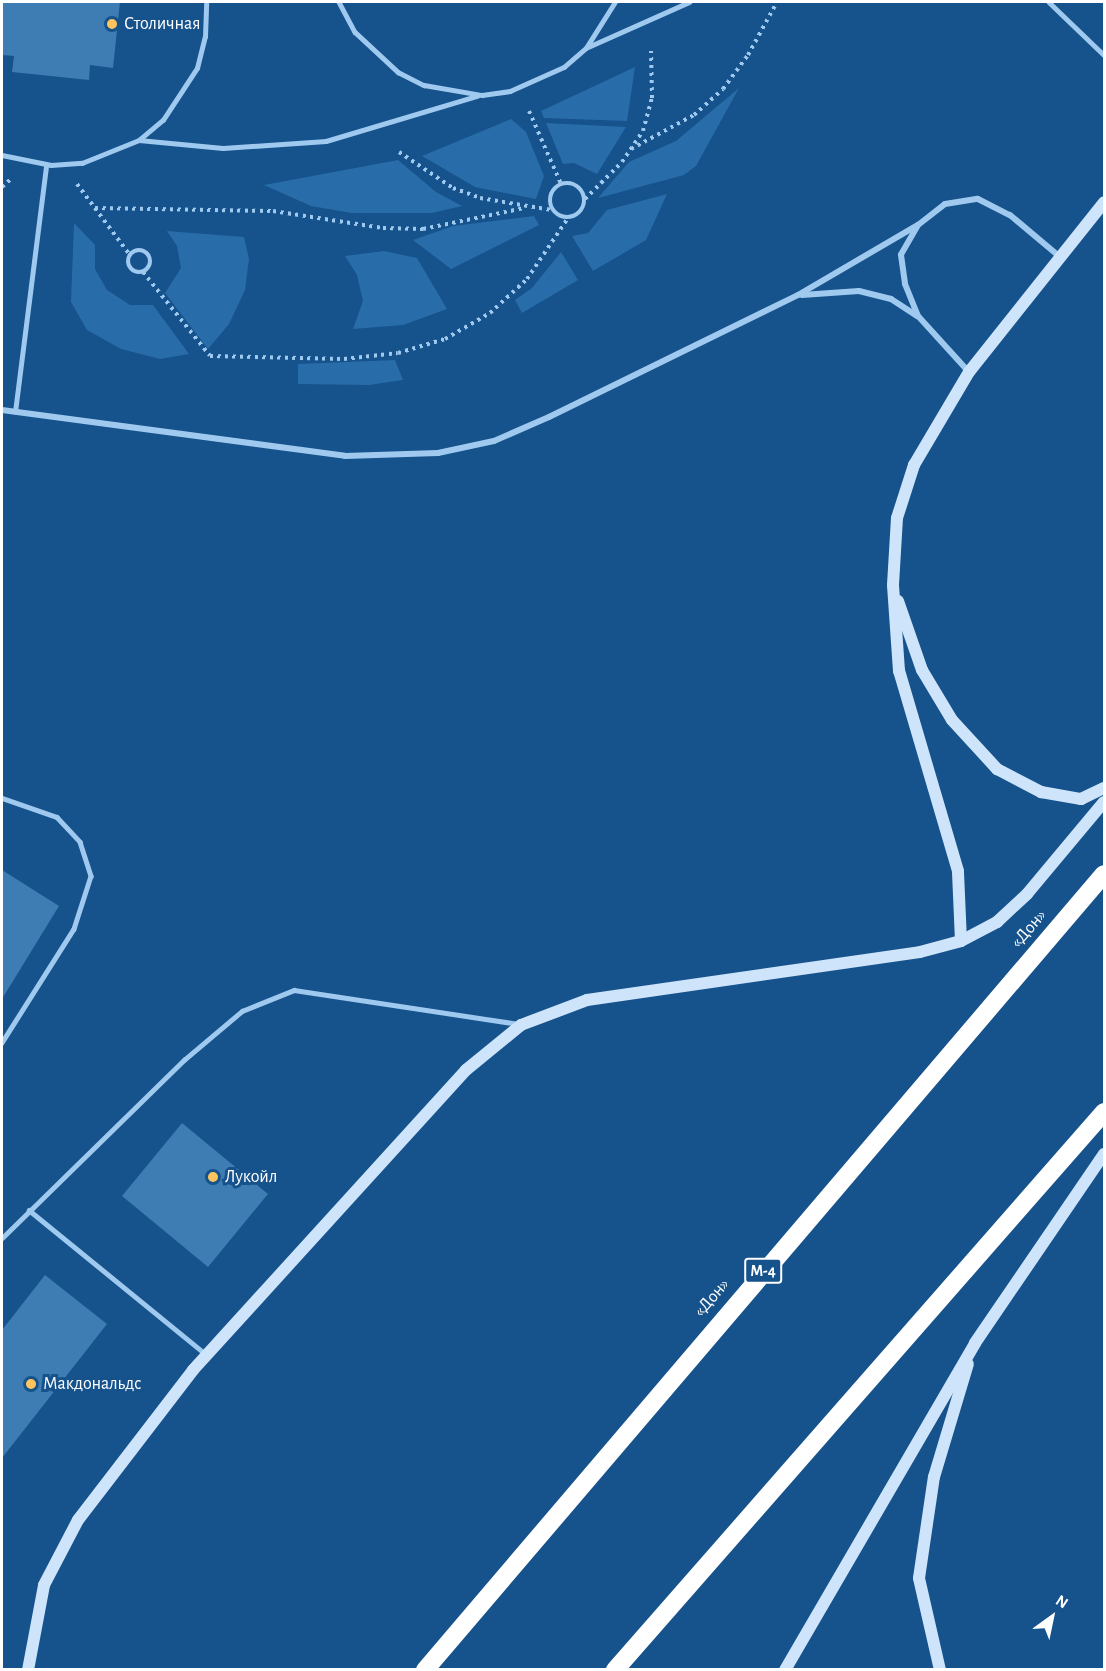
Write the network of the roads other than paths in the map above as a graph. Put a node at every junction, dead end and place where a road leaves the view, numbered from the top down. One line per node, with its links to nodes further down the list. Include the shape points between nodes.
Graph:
1 (206, 2): 9 (lane, via 205,37 197,68 170,111)
2 (339, 2): 8 (lane, via 355,32 398,72 443,90)
3 (615, 2): 6 (lane)
4 (689, 2): 6 (lane)
5 (1049, 2): 7 (lane)
6 (586, 48): 8 (lane, via 538,82)
7 (1104, 55)
8 (482, 95): 9 (lane, via 326,141 223,148)
9 (139, 140): 11 (lane, via 82,163)
10 (2, 155): 11 (lane)
11 (46, 165): 19 (lane)
12 (1104, 202): 14 (street)
13 (918, 225): 14 (street, via 945,204 978,199 1010,215); 15 (street); 16 (street, via 901,255 905,284)
14 (1059, 257): 17 (street)
15 (798, 296): 16 (street, via 859,291 891,299); 19 (street, via 494,441 438,453 345,456)
16 (918, 316): 17 (street)
17 (969, 372): 20 (street, via 914,465 897,518)
18 (2, 410): 19 (street)
19 (15, 412)
20 (893, 585): 21 (street, via 922,670 952,720 997,769 1041,792 1081,799); 25 (street, via 899,671 958,871)
21 (1104, 788)
22 (2, 798): 27 (lane, via 57,817 80,842 91,876 74,929)
23 (1104, 802): 25 (street, via 1027,894 997,922)
24 (1104, 874): 35 (highway, «Дон» / М-4)
25 (961, 941): 26 (street, via 920,952 587,1000)
26 (521, 1025): 30 (lane, via 294,990 242,1011); 33 (street, via 466,1070)
27 (2, 1043)
28 (1104, 1112): 36 (highway)
29 (1104, 1154): 32 (street)
30 (29, 1209): 31 (lane); 33 (lane)
31 (2, 1238)
32 (975, 1343): 37 (street); 38 (street, via 934,1477 919,1578)
33 (207, 1355): 34 (street, via 78,1520 44,1585)
34 (28, 1670)
35 (425, 1670)
36 (615, 1670)
37 (785, 1670)
38 (940, 1670)

